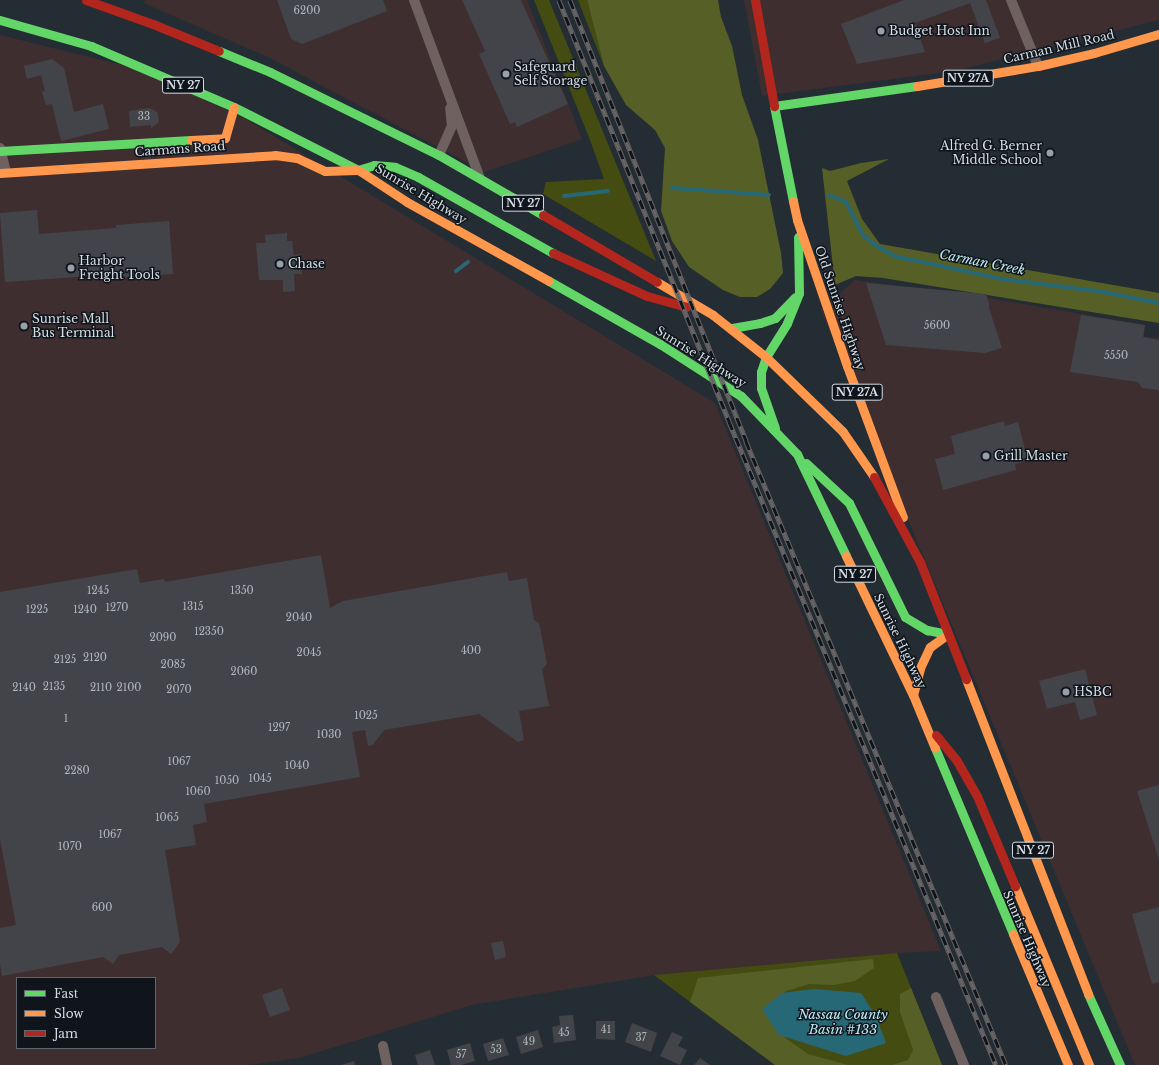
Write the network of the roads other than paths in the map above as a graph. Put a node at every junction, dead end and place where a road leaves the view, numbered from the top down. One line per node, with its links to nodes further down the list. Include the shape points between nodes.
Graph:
1 (86, 0): 12 (main road, NY 27, via 153,24 270,72)
2 (414, 0): 8 (street)
3 (755, 0): 9 (main road, Old Sunrise Highway)
4 (1011, 0): 7 (street)
5 (0, 20): 10 (main road, Sunrise Highway / NY 27, via 91,46)
6 (1159, 34): 7 (main road, Carman Mill Road / NY 27A)
7 (1038, 66): 9 (main road, Carman Mill Road / NY 27A, via 961,80)
8 (449, 94): 12 (street, via 452,126); 15 (street)
9 (774, 106): 16 (main road, Old Sunrise Highway / NY 27A)
10 (234, 107): 11 (main road, Carmans Road, via 225,138); 13 (main road, Sunrise Highway / NY 27)
11 (0, 150): 14 (street)
12 (440, 156): 15 (main road, NY 27)
13 (358, 170): 14 (main road, Carmans Road, via 325,171 297,158 275,155); 18 (main road, Carmans Road, via 374,165 395,167 418,177 543,248 625,287); 21 (main road, Sunrise Highway / NY 27, via 407,202 660,344 741,396)
14 (3, 172)
15 (479, 177): 18 (main road, NY 27)
16 (797, 220): 17 (main road, Old Sunrise Highway / NY 27A); 23 (main road, Old Sunrise Highway / NY 27A)
17 (799, 293): 19 (main road, via 775,318); 20 (main road, Old Sunrise Highway / NY 27A, via 788,324)
18 (713, 315): 19 (main road, NY 27)
19 (732, 328): 20 (main road, NY 27)
20 (766, 357): 21 (main road, Old Sunrise Highway / NY 27A, via 761,372 761,388); 23 (main road, NY 27, via 843,432 873,475)
21 (778, 435): 22 (main road, Sunrise Highway / NY 27)
22 (797, 454): 24 (main road, via 849,503 905,617 927,630); 25 (main road, Sunrise Highway / NY 27)
23 (920, 562): 24 (main road, NY 27)
24 (948, 634): 25 (main road, via 930,647 920,668); 32 (main road, NY 27)
25 (913, 695): 26 (main road, Sunrise Highway / NY 27)
26 (923, 719): 27 (main road, Sunrise Highway / NY 27); 28 (main road, via 957,761 976,796)
27 (1012, 935): 28 (main road); 36 (main road, Sunrise Highway / NY 27)
28 (1039, 946): 29 (main road); 37 (main road)
29 (1052, 952)
30 (1068, 967): 32 (main road)
31 (936, 997): 35 (street)
32 (1090, 997): 38 (main road, NY 27)
33 (382, 1046): 34 (street)
34 (387, 1065)
35 (964, 1065)
36 (1068, 1065)
37 (1089, 1065)
38 (1120, 1065)

